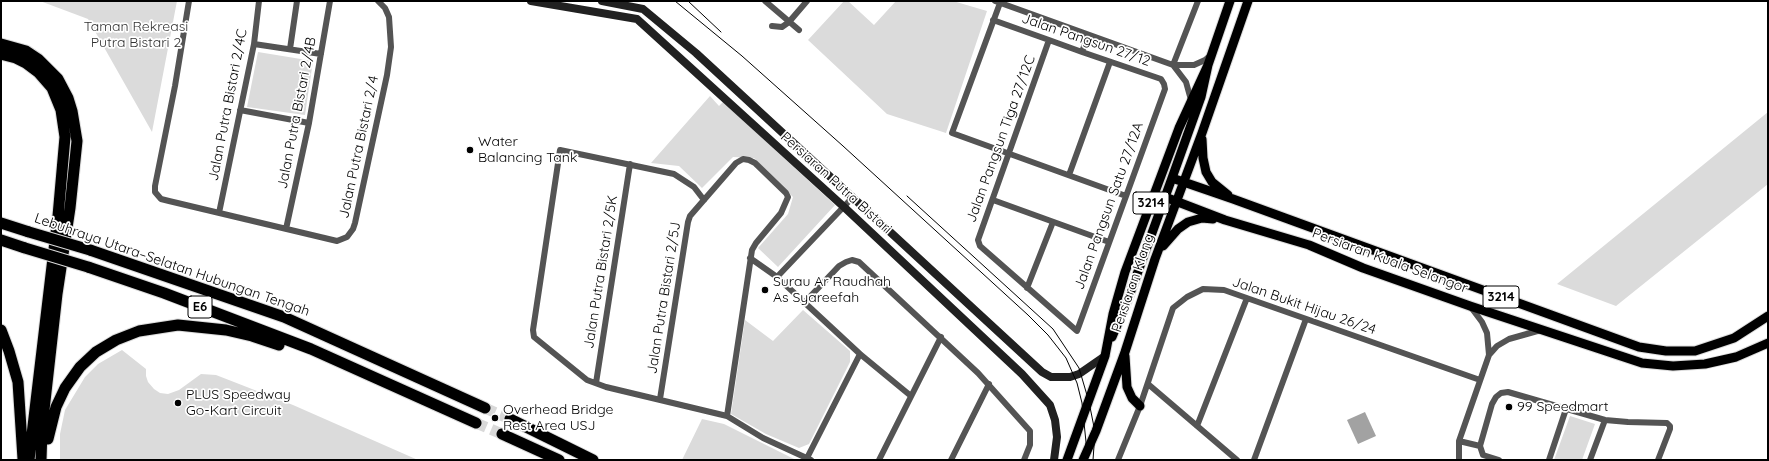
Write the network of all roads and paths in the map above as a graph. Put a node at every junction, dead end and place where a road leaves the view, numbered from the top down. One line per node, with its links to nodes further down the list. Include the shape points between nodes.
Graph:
1 (189, 1): 48 (street, via 155,192 169,201)
2 (259, 1): 21 (street, Jalan Putra Bistari 2/4C)
3 (297, 1): 22 (street)
4 (330, 1): 26 (street, Jalan Putra Bistari 2/4B)
5 (378, 1): 52 (street, Jalan Putra Bistari 2/4, via 389,16 390,60 353,229 346,237 337,241)
6 (531, 1): 47 (main road, Persiaran Putra Bistari, via 637,19)
7 (602, 1): 42 (main road, Persiaran Putra Bistari, via 643,9 696,53)
8 (765, 1): 15 (street)
9 (807, 1): 15 (street)
10 (1198, 1): 28 (street)
11 (1230, 1): 24 (main road, Persiaran Klang / 3214)
12 (1248, 1): 34 (main road, Persiaran Klang / 3214)
13 (997, 2): 14 (street); 18 (street)
14 (993, 20): 19 (street, Jalan Pangsun 27/12); 35 (street, via 952,133)
15 (789, 22): 16 (street, via 782,27); 17 (street)
16 (772, 26)
17 (799, 30)
18 (1088, 35): 23 (street); 28 (street)
19 (1049, 40): 23 (street, Jalan Pangsun 27/12); 35 (street, Jalan Pangsun Tiga 27/12C)
20 (1, 44): 94 (highway, via 26,51 58,79 72,111 77,141 56,302 42,428)
21 (254, 44): 22 (street); 32 (street, Jalan Putra Bistari 2/4C)
22 (290, 49): 26 (street)
23 (1082, 52): 27 (street, Jalan Pangsun 27/12)
24 (1212, 53): 28 (street, via 1194,66); 29 (main road, Persiaran Klang / 3214)
25 (1, 54): 93 (highway, via 26,63 52,88 61,110 65,137 58,216)
26 (321, 54): 33 (street, Jalan Putra Bistari 2/4B)
27 (1110, 62): 30 (street, Jalan Pangsun 27/12, via 1160,79); 37 (street)
28 (1173, 65): 31 (street, via 1186,82)
29 (1208, 65): 31 (main road, Persiaran Klang / 3214); 38 (main road, Persiaran Klang, via 1201,97)
30 (1165, 89): 40 (street, Jalan Pangsun Satu 27/12A)
31 (1190, 100): 68 (main road, Persiaran Klang / 3214, via 1125,272 1109,330)
32 (240, 110): 33 (street); 48 (street, Jalan Putra Bistari 2/4C)
33 (309, 123): 52 (street, Jalan Putra Bistari 2/4B)
34 (1202, 134): 39 (main road, Persiaran Klang / 3214); 43 (main road, via 1206,172 1212,182)
35 (1009, 153): 37 (street); 45 (street, Jalan Pangsun Tiga 27/12C)
36 (630, 164): 44 (street, via 674,174 694,188); 75 (street, Jalan Putra Bistari 2/5K); 75 (street, via 560,150 534,337 586,380)
37 (1069, 175): 40 (street)
38 (1172, 178): 39 (main road, Persiaran Kuala Selangor / 3214); 41 (main road, Persiaran Klang)
39 (1184, 182): 43 (main road, Persiaran Kuala Selangor / 3214); 46 (main road, Persiaran Klang / 3214)
40 (1126, 196): 54 (street, Jalan Pangsun Satu 27/12A)
41 (1165, 197): 46 (main road, Persiaran Kuala Selangor / 3214); 68 (main road, Persiaran Klang, via 1128,299)
42 (852, 198): 47 (street); 73 (main road, Persiaran Putra Bistari, via 1042,372 1052,377 1070,377 1079,374)
43 (1233, 199): 62 (main road, Persiaran Kuala Selangor / 3214, via 1639,347 1666,351 1695,351 1734,338)
44 (704, 200): 55 (street, Jalan Putra Bistari 2/5J, via 736,163 743,159 755,163 786,193 788,197 784,207 756,243); 79 (street, Jalan Putra Bistari 2/5J, via 688,222)
45 (993, 200): 50 (street); 58 (street, Jalan Pangsun Tiga 27/12C, via 978,240 980,246)
46 (1177, 202): 49 (main road, Persiaran Kuala Selangor / 3214); 56 (main road, Persiaran Klang / 3214)
47 (844, 207): 57 (street); 101 (main road, Persiaran Putra Bistari, via 1022,374 1050,405 1057,437)
48 (219, 213): 52 (street)
49 (1225, 220): 56 (main road, via 1202,218 1188,222 1168,239); 61 (main road, Persiaran Kuala Selangor / 3214, via 1309,245 1363,268)
50 (1053, 222): 54 (street); 58 (street)
51 (3, 223): 81 (highway, Lebuhraya Utara–Selatan Hubungan Tengah / E6, bridge, via 284,317)
52 (286, 229)
53 (1, 240): 69 (highway, Lebuhraya Utara–Selatan Hubungan Tengah / E6, bridge, via 164,293)
54 (1109, 242): 58 (street, Jalan Pangsun Satu 27/12A, via 1077,331)
55 (750, 258): 57 (street); 83 (street)
56 (1155, 259): 70 (main road, Persiaran Klang / 3214)
57 (777, 277): 60 (street)
58 (1027, 288)
59 (1247, 298): 63 (street, Jalan Bukit Hijau 26/24); 77 (street, Jalan Bukit Hijau 26/24, via 1224,290 1203,289 1173,308); 87 (street)
60 (804, 303): 66 (street, via 839,266 852,260 859,262); 71 (street)
61 (1470, 306): 65 (main road, Persiaran Kuala Selangor / 3214); 72 (street, via 1487,333)
62 (1768, 316)
63 (1306, 319): 74 (street, Jalan Bukit Hijau 26/24); 106 (street)
64 (1, 330): 92 (highway, via 18,382)
65 (1542, 330): 67 (main road, Persiaran Kuala Selangor / 3214, via 1642,363 1673,366 1705,364 1736,357); 72 (street, via 1509,339 1497,346)
66 (941, 337): 76 (street); 78 (street)
67 (1768, 343)
68 (1108, 345): 73 (main road, Persiaran Klang / 3214)
69 (311, 349): 86 (highway, Lebuhraya Utara–Selatan Hubungan Tengah / E6); 95 (highway, via 288,348 226,330 178,324 139,331 116,340 96,352 80,367 65,388 48,434)
70 (1124, 352): 80 (main road, via 1128,388 1132,398); 103 (main road, Persiaran Klang / 3214)
71 (860, 354): 78 (street); 91 (street)
72 (1489, 355): 74 (street)
73 (1104, 356): 102 (main road, Persiaran Klang / 3214)
74 (1480, 380): 89 (street)
75 (596, 383): 79 (street)
76 (989, 384): 99 (street); 100 (street, via 1030,431 1030,445)
77 (1148, 384): 80 (street, Jalan Bukit Hijau 26/24); 87 (street)
78 (911, 396): 98 (street)
79 (660, 399): 83 (street)
80 (1140, 406): 104 (street, Jalan Bukit Hijau 26/24)
81 (485, 408)
82 (1566, 409): 85 (street); 90 (street, via 1508,392 1501,393 1492,404); 109 (street)
83 (727, 416): 91 (street, via 763,438)
84 (510, 419): 97 (highway)
85 (1606, 420): 110 (street); 111 (street, via 1668,423 1670,430)
86 (476, 423)
87 (1197, 426): 105 (street)
88 (502, 434): 96 (highway)
89 (1459, 441): 90 (street); 107 (street)
90 (1480, 446): 108 (street, via 1483,455)
91 (809, 459)
92 (23, 460)
93 (28, 460)
94 (41, 460)
95 (46, 460)
96 (559, 460)
97 (593, 460)
98 (879, 460)
99 (951, 460)
100 (1024, 460)
101 (1054, 460)
102 (1068, 460)
103 (1083, 460)
104 (1118, 460)
105 (1237, 460)
106 (1254, 460)
107 (1459, 460)
108 (1498, 460)
109 (1548, 460)
110 (1590, 460)
111 (1658, 460)

